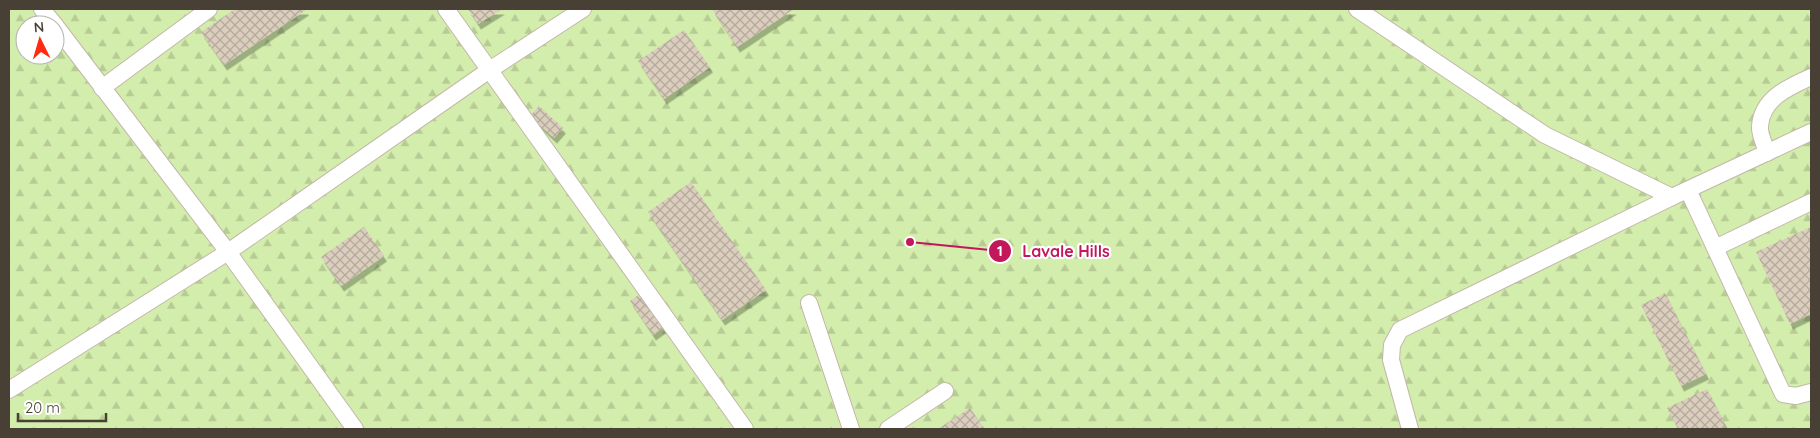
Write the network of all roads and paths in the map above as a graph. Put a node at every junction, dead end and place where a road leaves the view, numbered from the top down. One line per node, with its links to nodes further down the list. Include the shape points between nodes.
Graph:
1 (209, 9): 8 (lane)
2 (446, 9): 6 (lane)
3 (583, 9): 6 (lane)
4 (1357, 9): 12 (lane, via 1545,135)
5 (65, 38): 8 (lane)
6 (488, 71): 15 (lane); 21 (lane)
7 (1811, 77): 10 (lane, via 1784,89 1764,109 1760,127)
8 (102, 88): 15 (lane)
9 (1811, 132): 10 (lane)
10 (1767, 153): 11 (lane)
11 (1688, 190): 12 (lane); 14 (lane)
12 (1672, 197): 24 (lane, via 1400,330 1392,345 1391,360)
13 (1811, 202): 14 (lane)
14 (1715, 248): 19 (lane, via 1783,394 1796,396)
15 (228, 252): 17 (lane); 20 (lane)
16 (809, 303): 22 (lane)
17 (9, 390)
18 (945, 391): 23 (lane)
19 (1811, 392)
20 (355, 429)
21 (745, 429)
22 (851, 429)
23 (888, 429)
24 (1410, 429)

